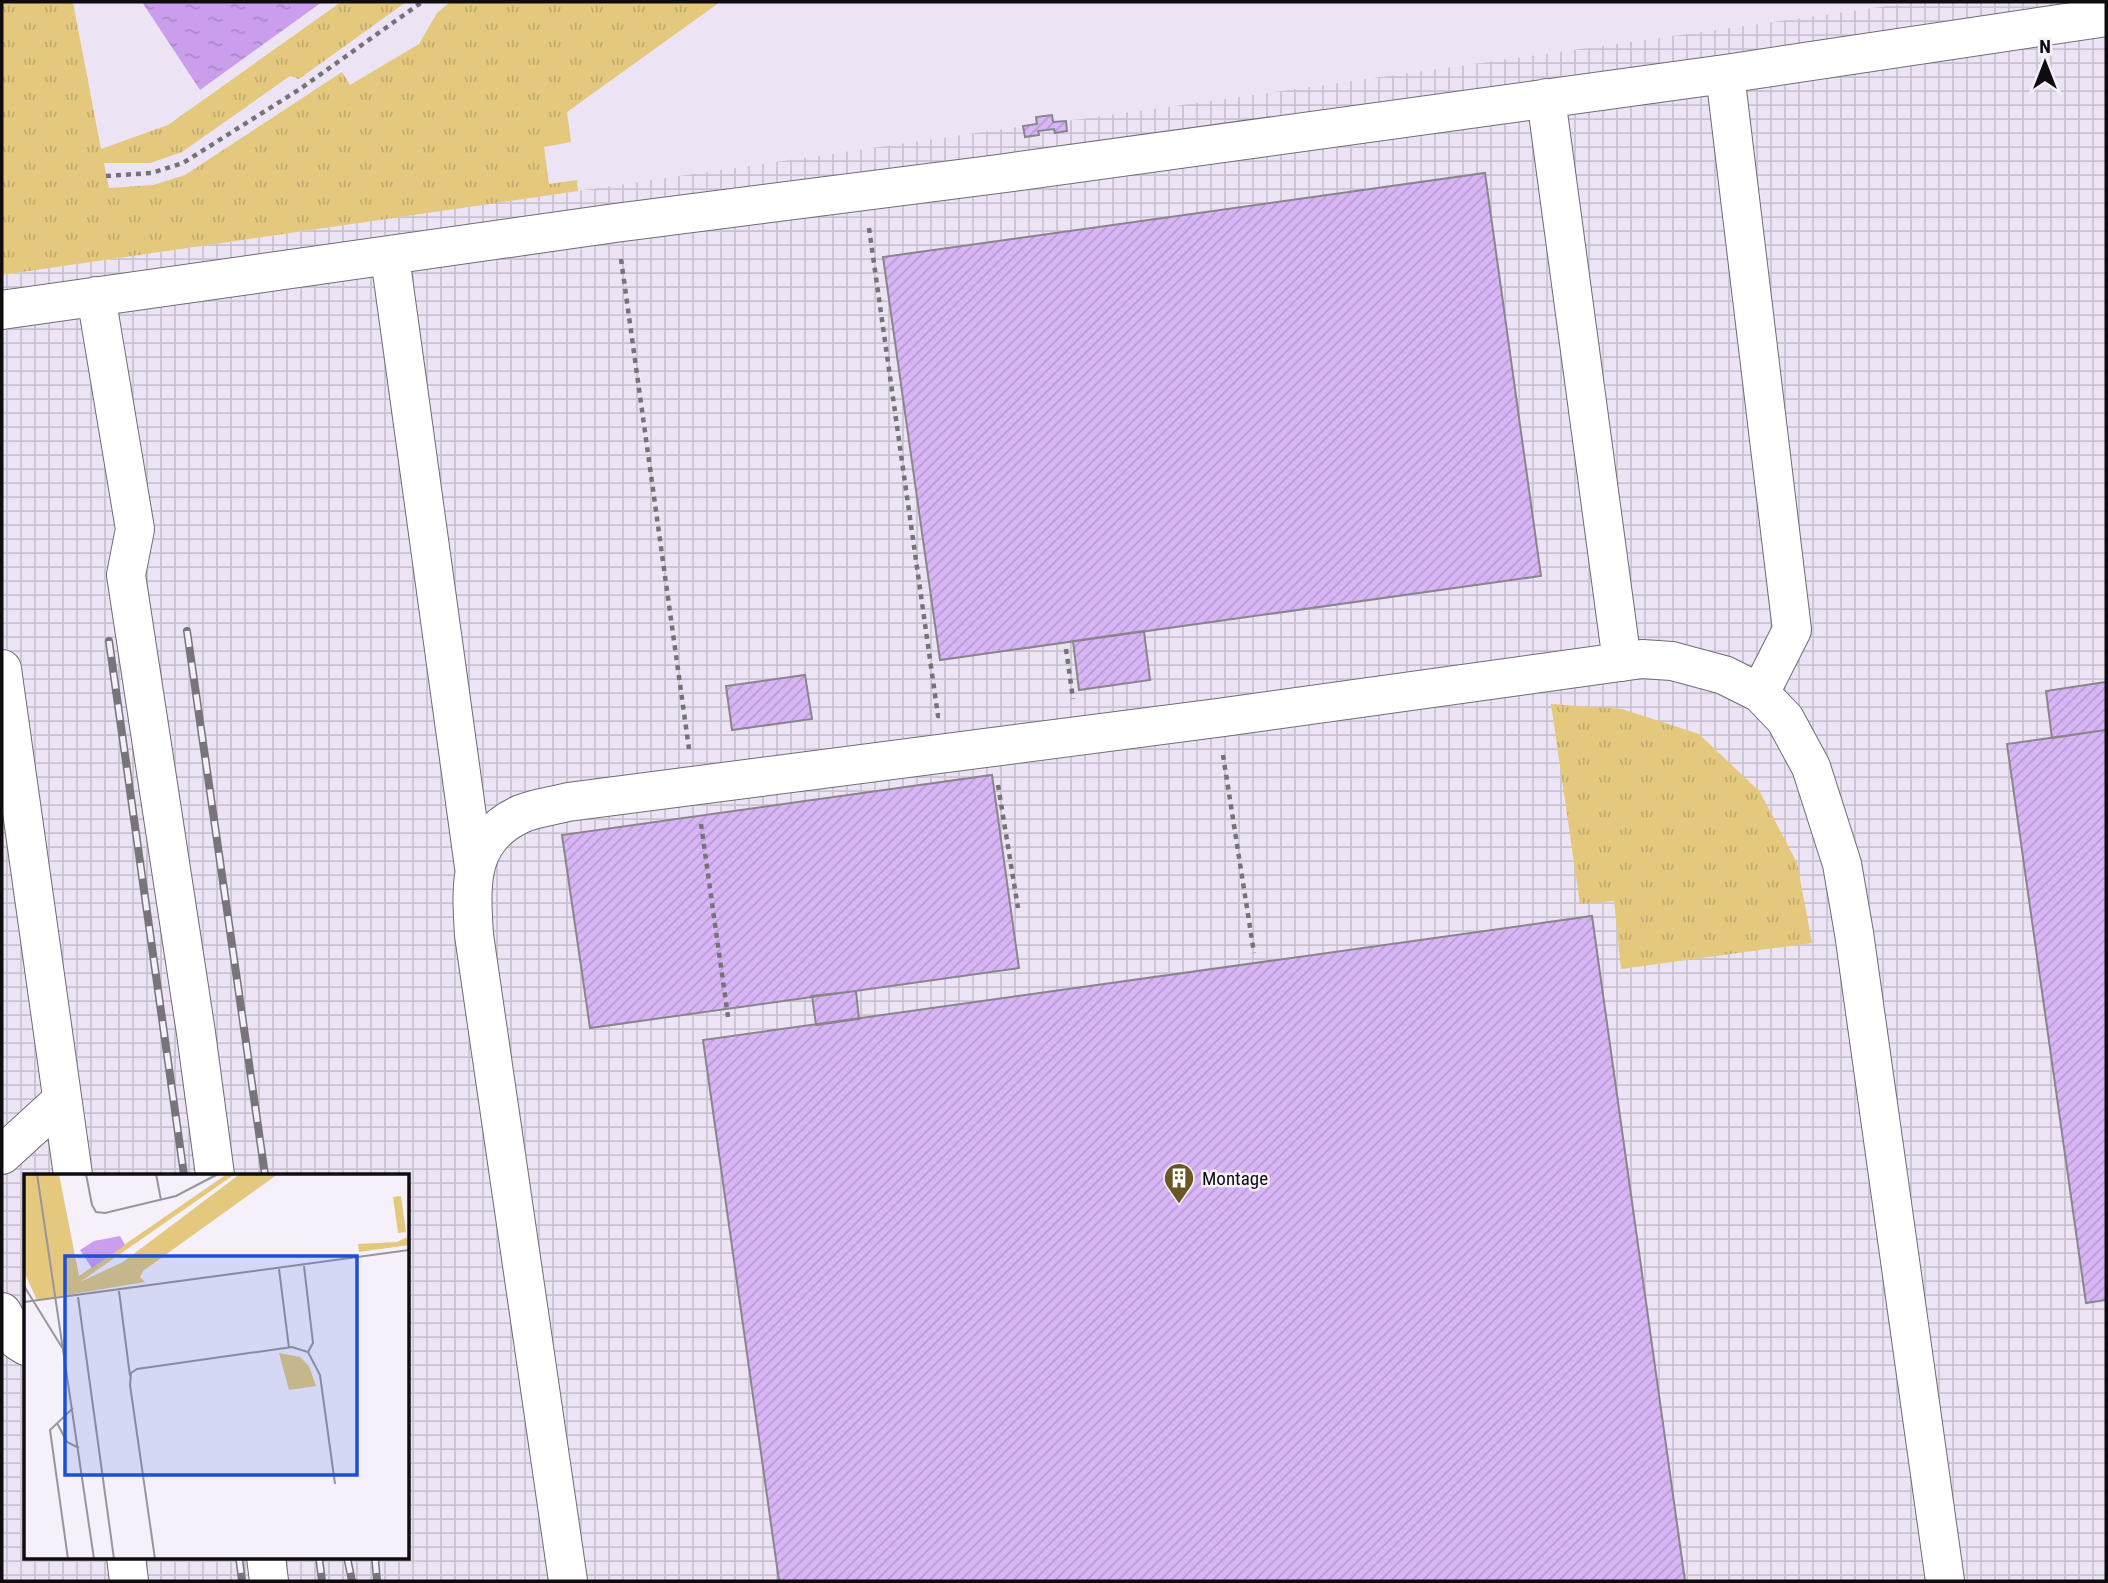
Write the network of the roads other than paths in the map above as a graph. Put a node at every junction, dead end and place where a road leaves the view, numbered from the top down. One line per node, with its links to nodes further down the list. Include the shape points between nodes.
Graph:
1 (2106, 17): 2 (lane)
2 (1725, 74): 3 (lane); 9 (lane, via 1792,630)
3 (1546, 98): 4 (lane); 7 (lane)
4 (390, 257): 5 (lane); 10 (lane)
5 (96, 296): 6 (lane); 14 (lane, via 135,529 126,575)
6 (2, 310)
7 (1622, 662): 9 (lane, via 1672,661 1724,675); 10 (lane, via 568,802 521,814 497,830 480,849)
8 (3, 689): 11 (lane)
9 (1760, 693): 22 (lane, via 1785,719 1811,767 1843,864)
10 (474, 867): 21 (lane, via 474,935)
11 (62, 1100): 12 (lane); 13 (lane)
12 (2, 1155)
13 (73, 1174)
14 (215, 1174)
15 (2, 1312): 16 (lane)
16 (24, 1345)
17 (126, 1558): 19 (lane)
18 (266, 1558): 20 (lane)
19 (130, 1581)
20 (269, 1581)
21 (568, 1581)
22 (1945, 1581)

